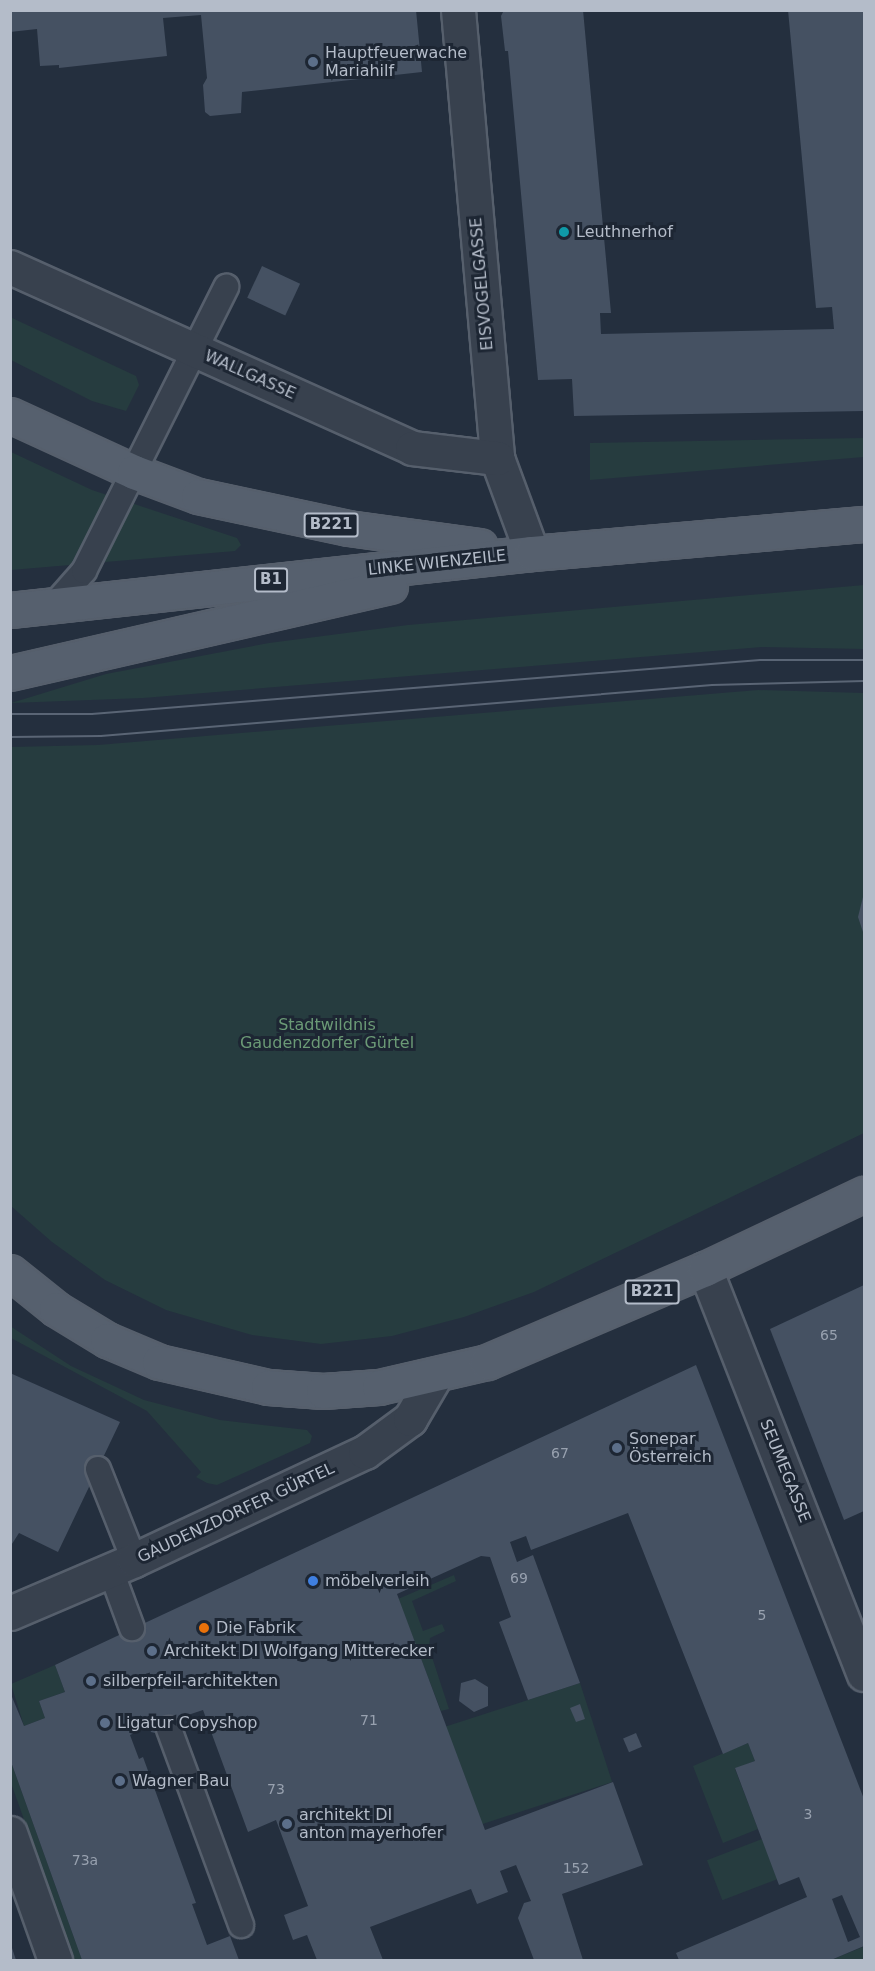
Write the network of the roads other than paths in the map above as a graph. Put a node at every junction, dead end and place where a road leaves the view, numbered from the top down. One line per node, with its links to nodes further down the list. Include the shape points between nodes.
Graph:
1 (458, 10): 6 (street, EISVOGELGASSE)
2 (10, 267): 4 (street, WALLGASSE)
3 (226, 287): 4 (lane)
4 (196, 350): 6 (street, WALLGASSE, via 412,448); 7 (lane)
5 (10, 415): 7 (main road, B221)
6 (497, 458): 9 (street, EISVOGELGASSE)
7 (134, 472): 9 (main road, B221, via 198,496 275,514 348,528); 10 (lane, via 84,571)
8 (864, 524): 9 (main road, LINKE WIENZEILE / B1)
9 (532, 552): 10 (main road, LINKE WIENZEILE / B1); 12 (main road)
10 (55, 604): 11 (main road, LINKE WIENZEILE / B1)
11 (10, 610)
12 (10, 673)
13 (864, 1194): 14 (main road, B221)
14 (705, 1269): 16 (main road, B221, via 487,1362); 21 (street, SEUMEGASSE)
15 (10, 1272): 16 (main road, B221, via 56,1309 107,1340 159,1362 213,1378 268,1388 323,1391 379,1388)
16 (434, 1378): 18 (street, GAUDENZDORFER GÜRTEL, via 410,1419 365,1452)
17 (98, 1469): 18 (lane)
18 (123, 1565): 19 (street, GAUDENZDORFER GÜRTEL); 20 (lane)
19 (10, 1613)
20 (132, 1628)
21 (864, 1674)
22 (169, 1729): 24 (lane)
23 (10, 1833): 25 (street)
24 (241, 1925)
25 (55, 1960)

